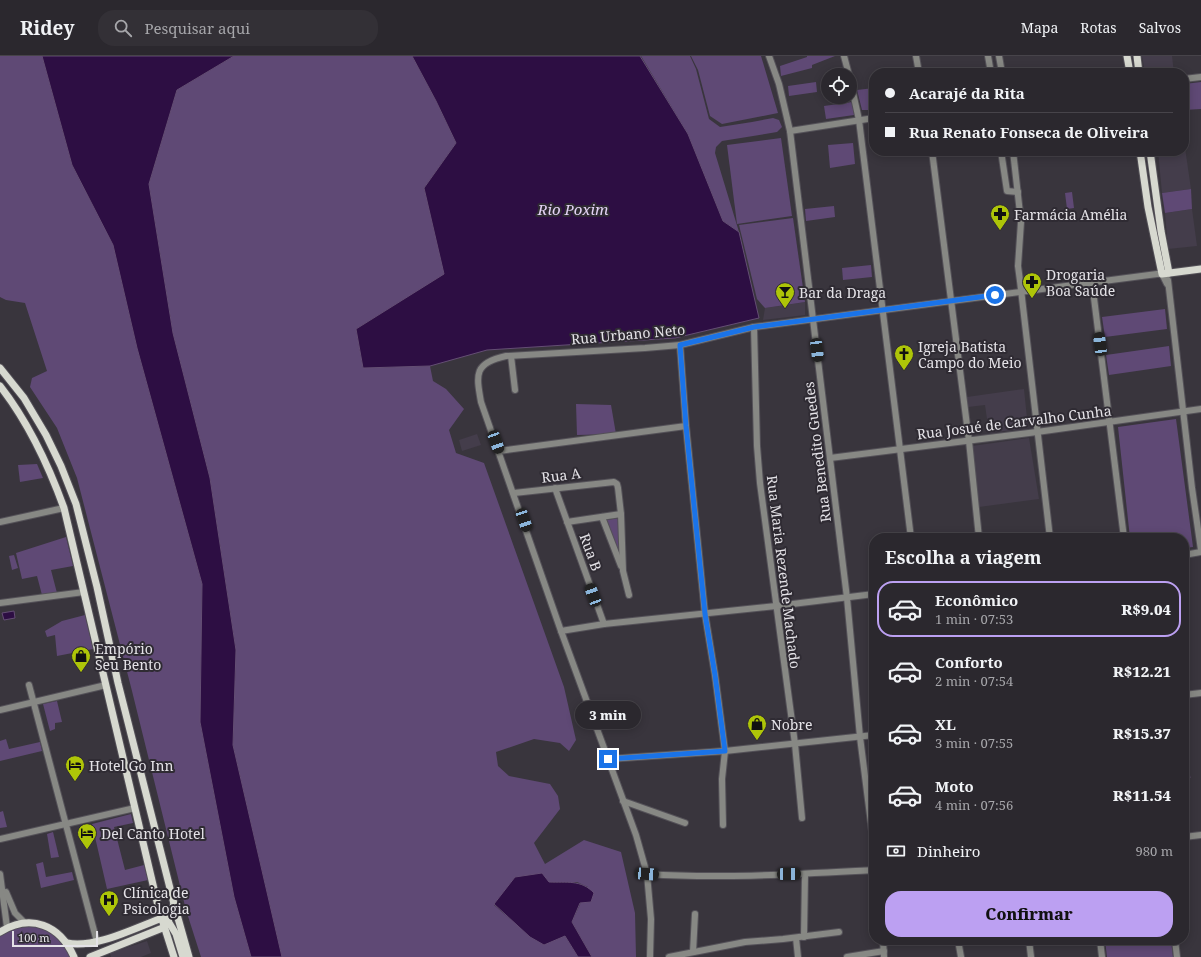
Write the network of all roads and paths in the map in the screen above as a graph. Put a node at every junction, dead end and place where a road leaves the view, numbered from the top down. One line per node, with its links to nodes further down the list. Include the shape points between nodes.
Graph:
1 (769, 56): 19 (street, Rua Benedito Guedes, via 780,84)
2 (844, 56): 8 (street)
3 (916, 56): 9 (street)
4 (988, 56): 10 (street)
5 (999, 56): 11 (street)
6 (1127, 56): 12 (main road)
7 (1137, 56): 13 (main road)
8 (847, 68)
9 (918, 68)
10 (990, 68)
11 (1001, 68)
12 (1129, 68)
13 (1139, 68)
14 (1201, 77): 15 (street)
15 (1189, 78)
16 (855, 104): 18 (street)
17 (869, 119): 18 (street)
18 (859, 120): 19 (street); 31 (street)
19 (790, 131): 32 (street, Rua Benedito Guedes)
20 (933, 156): 30 (street)
21 (1003, 156): 25 (street, via 1007,192)
22 (1014, 156): 25 (street)
23 (1141, 156): 27 (main road, via 1148,207)
24 (1151, 156): 27 (main road)
25 (1018, 192): 29 (street, via 1021,222 1018,266)
26 (1201, 268): 27 (main road, Rua Urbano Neto)
27 (1165, 273): 28 (street, Rua Urbano Neto); 41 (street)
28 (1092, 282): 29 (street, Rua Urbano Neto); 42 (street)
29 (1021, 292): 30 (street, Rua Urbano Neto); 44 (street)
30 (951, 301): 31 (street, Rua Urbano Neto); 45 (street)
31 (882, 309): 32 (street, Rua Urbano Neto); 46 (street)
32 (813, 319): 33 (street, Rua Urbano Neto); 48 (street, Rua Benedito Guedes)
33 (754, 327): 34 (street, Rua Urbano Neto); 68 (street, Rua Maria Rezende Machado, via 757,446)
34 (680, 345): 35 (street, Rua Urbano Neto); 43 (street)
35 (512, 356): 38 (street); 47 (street, Rua Urbano Neto, via 491,359 479,373 478,386 482,402)
36 (0, 368): 97 (main road, via 24,398 46,435 76,504)
37 (0, 386): 39 (main road)
38 (515, 390)
39 (2, 393): 51 (main road, via 22,417 38,446)
40 (1201, 410): 41 (street, Rua Josué de Carvalho Cunha)
41 (1184, 412): 42 (street, Rua Josué de Carvalho Cunha); 60 (street)
42 (1109, 422): 44 (street, Rua Josué de Carvalho Cunha); 59 (street)
43 (686, 426): 47 (street); 69 (street)
44 (1037, 432): 45 (street, Rua Josué de Carvalho Cunha); 58 (street)
45 (968, 441): 46 (street, Rua Josué de Carvalho Cunha); 57 (street)
46 (899, 449): 48 (street, Rua Josué de Carvalho Cunha); 56 (street)
47 (499, 451): 50 (street)
48 (830, 458): 66 (street, Rua Benedito Guedes)
49 (555, 488): 50 (street, Rua A); 52 (street, Rua A, via 614,482 617,484); 55 (street, Rua B)
50 (514, 493): 71 (street)
51 (64, 508): 54 (street); 63 (main road)
52 (621, 514): 53 (street); 62 (street)
53 (602, 517): 55 (street); 62 (street)
54 (0, 522)
55 (567, 522): 70 (street, Rua B)
56 (910, 533)
57 (978, 533)
58 (1049, 533)
59 (1123, 533)
60 (1201, 551): 61 (street)
61 (1189, 554)
62 (623, 572): 64 (street)
63 (84, 592): 67 (street); 73 (main road)
64 (629, 595)
65 (869, 595): 66 (street)
66 (846, 598): 68 (street); 79 (street, Rua Benedito Guedes)
67 (0, 604)
68 (776, 606): 69 (street); 80 (street, Rua Maria Rezende Machado)
69 (705, 614): 70 (street); 81 (street)
70 (604, 624): 71 (street)
71 (562, 631): 82 (street)
72 (29, 685): 76 (street)
73 (106, 685): 76 (street); 84 (main road)
74 (1201, 693): 75 (street)
75 (1189, 694)
76 (34, 702): 77 (street); 87 (street)
77 (0, 710)
78 (869, 736): 79 (street)
79 (860, 737): 80 (street); 85 (street, Rua Benedito Guedes)
80 (795, 744): 81 (street); 86 (street, Rua Maria Rezende Machado)
81 (725, 751): 82 (street); 89 (street, via 722,779)
82 (608, 759): 83 (street)
83 (623, 801): 88 (street); 94 (street)
84 (135, 808): 87 (street); 99 (main road)
85 (869, 808)
86 (802, 818)
87 (66, 823): 92 (street); 106 (street)
88 (685, 823)
89 (723, 825)
90 (1201, 835): 91 (street)
91 (1189, 836)
92 (0, 839)
93 (869, 870): 95 (street)
94 (647, 874): 95 (street); 119 (street, via 651,919)
95 (805, 874): 104 (street)
96 (1, 878): 100 (street, via 15,913); 101 (street)
97 (174, 904): 99 (main road); 118 (main road)
98 (695, 914): 112 (street)
99 (165, 922): 106 (main road); 115 (main road); 116 (main road); 117 (main road, via 176,934)
100 (25, 923): 101 (main road); 107 (main road, via 35,923 49,928)
101 (8, 927): 102 (main road)
102 (0, 932)
103 (839, 932): 104 (street)
104 (804, 937): 105 (street)
105 (796, 938): 112 (street, via 745,942); 121 (street)
106 (97, 942): 107 (main road, via 81,945)
107 (67, 943): 114 (main road)
108 (959, 945): 123 (street)
109 (1030, 945): 124 (street)
110 (1101, 945): 125 (street)
111 (1176, 945): 126 (street)
112 (693, 952): 120 (street)
113 (884, 954): 122 (street)
114 (74, 957)
115 (90, 957)
116 (174, 957)
117 (183, 957)
118 (189, 957)
119 (650, 957)
120 (669, 957)
121 (798, 957)
122 (847, 957)
123 (961, 957)
124 (1031, 957)
125 (1102, 957)
126 (1177, 957)

